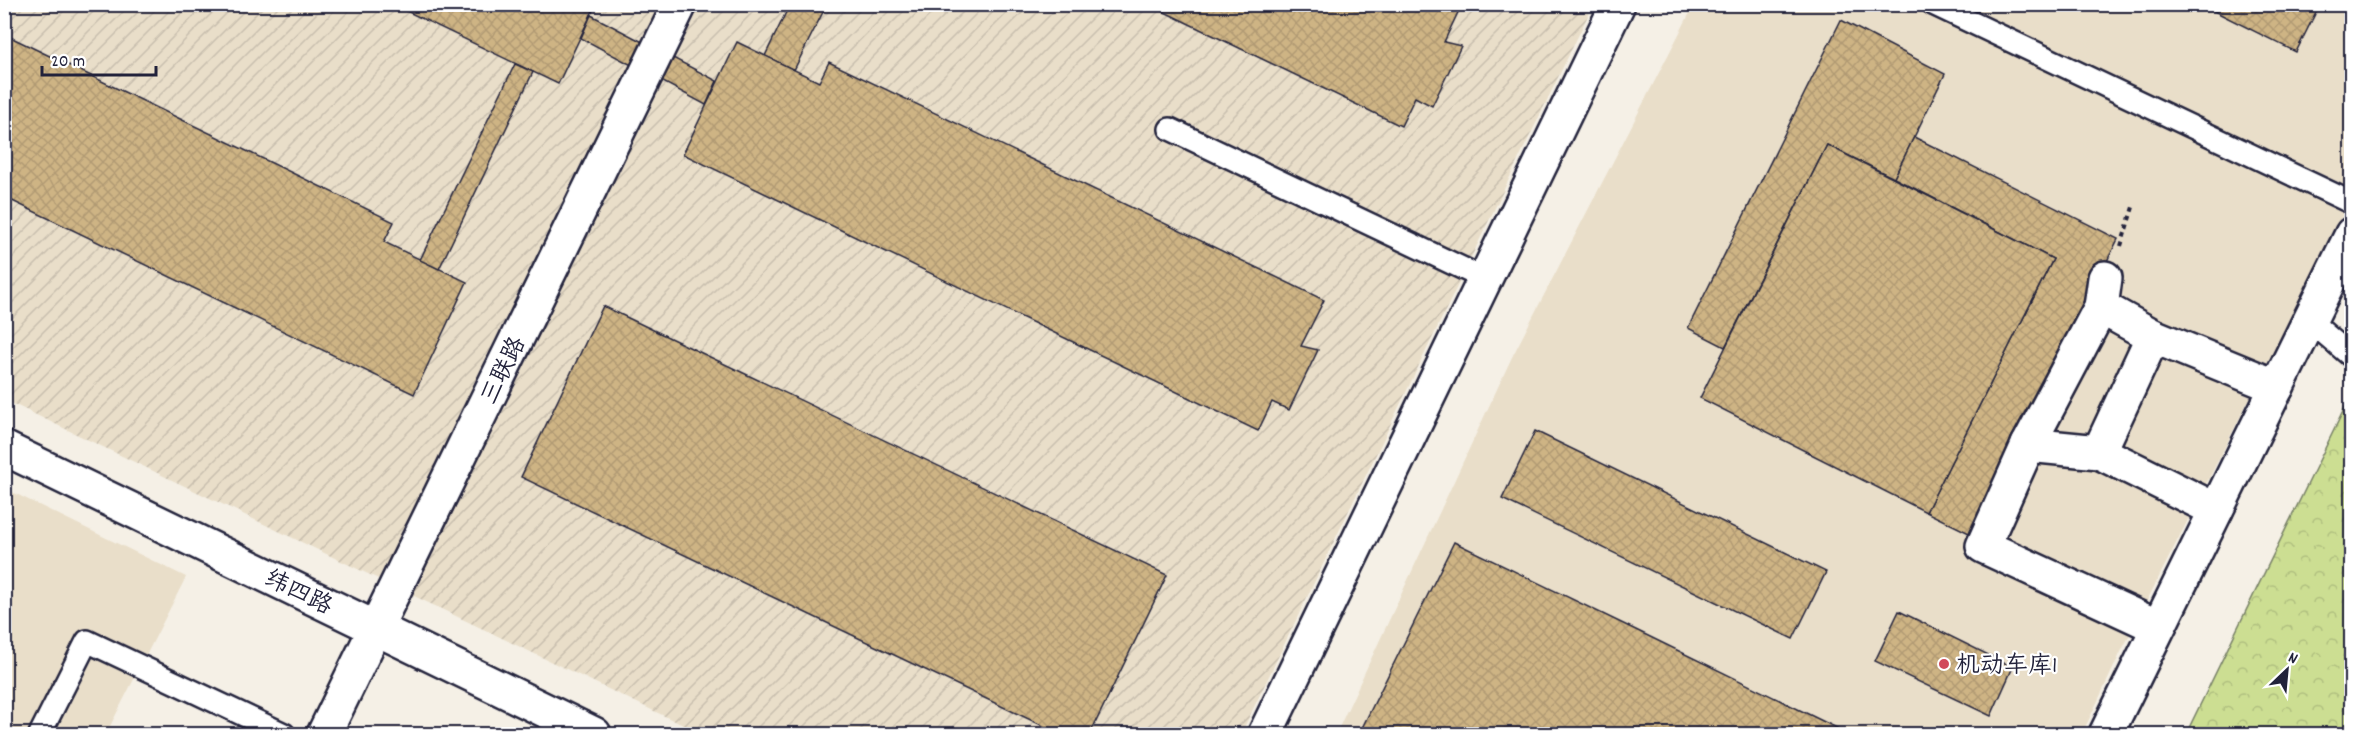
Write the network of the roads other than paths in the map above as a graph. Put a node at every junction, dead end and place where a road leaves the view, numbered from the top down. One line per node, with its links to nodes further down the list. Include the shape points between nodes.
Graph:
1 (680, 4): 17 (street, 三联路)
2 (1618, 4): 7 (street)
3 (1934, 4): 5 (lane)
4 (1170, 129): 7 (lane)
5 (2352, 203)
6 (2348, 252): 8 (street)
7 (1485, 279): 22 (street)
8 (2309, 320): 10 (lane); 11 (street)
9 (2153, 336): 11 (street); 12 (street, via 2103,293); 14 (street)
10 (2352, 357)
11 (2277, 387): 15 (street)
12 (2028, 445): 14 (street); 16 (street, via 1983,546)
13 (4, 448): 17 (street, 纬四路)
14 (2099, 452): 15 (street)
15 (2216, 510): 16 (street)
16 (2158, 627): 23 (street)
17 (376, 628): 20 (street, 三联路); 21 (street, 纬四路)
18 (40, 735): 19 (lane, via 87,641)
19 (284, 735)
20 (324, 735)
21 (594, 735)
22 (1265, 735)
23 (2106, 735)

